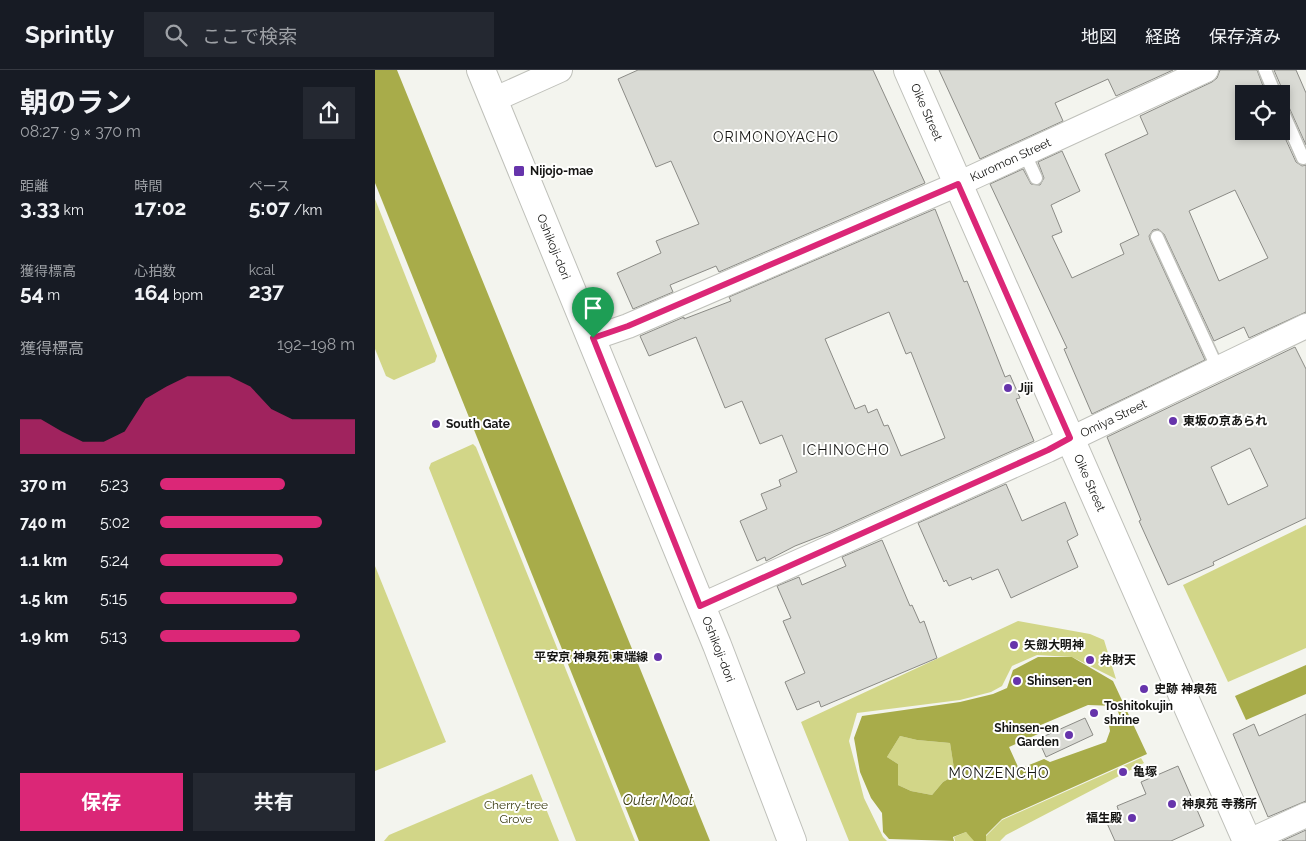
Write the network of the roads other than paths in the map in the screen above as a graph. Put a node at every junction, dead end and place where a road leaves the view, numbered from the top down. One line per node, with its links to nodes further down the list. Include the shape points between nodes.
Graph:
1 (481, 70): 7 (street, Oshikoji-dori)
2 (561, 70): 7 (street)
3 (908, 70): 12 (street, Oike Street)
4 (1206, 70): 9 (street, Kuromon Street)
5 (1265, 70): 6 (lane)
6 (1271, 85)
7 (493, 100): 15 (street, Oshikoji-dori)
8 (1290, 128): 10 (lane)
9 (1025, 154): 11 (lane); 12 (street, Kuromon Street)
10 (1303, 158)
11 (1036, 178)
12 (958, 184): 15 (street, Kuromon Street, via 628,326); 17 (street, Oike Street)
13 (1157, 237): 16 (lane)
14 (1306, 326): 16 (street, Omiya Street)
15 (593, 338): 18 (street, Oshikoji-dori)
16 (1217, 367): 17 (street, Omiya Street)
17 (1070, 438): 18 (street, Omiya Street); 21 (street, Oike Street)
18 (700, 606): 20 (street, Oshikoji-dori)
19 (1306, 814): 21 (street)
20 (792, 841)
21 (1248, 841)

